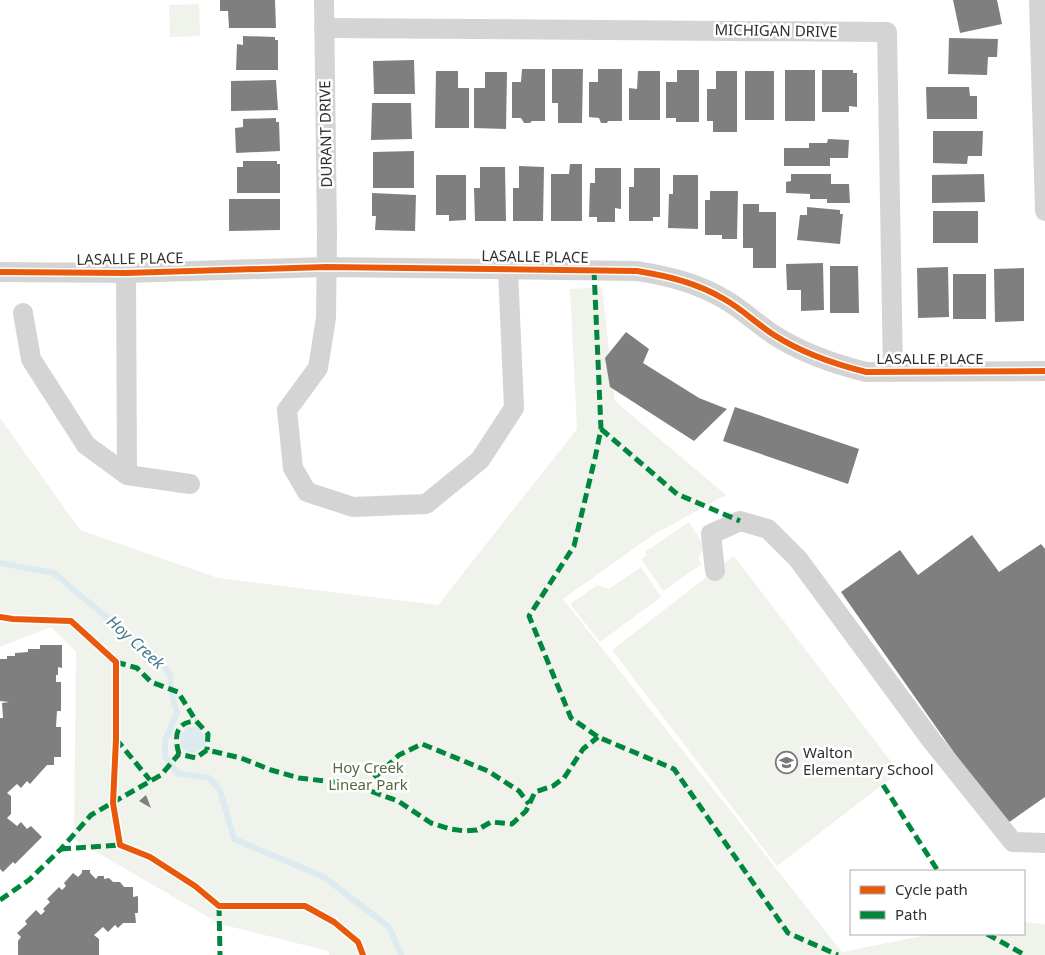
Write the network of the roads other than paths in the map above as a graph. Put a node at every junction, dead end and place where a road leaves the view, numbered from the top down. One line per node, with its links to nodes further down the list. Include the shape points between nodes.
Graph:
1 (324, 0): 3 (street, DURANT DRIVE)
2 (1039, 0): 4 (street)
3 (324, 28): 5 (street, DURANT DRIVE); 10 (street, MICHIGAN DRIVE, via 887,32)
4 (1045, 211)
5 (326, 268): 6 (street, LASALLE PLACE); 6 (street, DURANT DRIVE, via 326,318 318,368 287,410 294,468 307,492 353,507 426,504 480,460 514,408); 8 (street, LASALLE PLACE)
6 (508, 269): 10 (street, LASALLE PLACE, via 637,271 666,276 725,299 775,336 811,354 866,372)
7 (0, 272): 8 (street, LASALLE PLACE)
8 (126, 272): 12 (street)
9 (23, 313): 12 (street, via 31,359 86,445)
10 (893, 372): 11 (street, LASALLE PLACE)
11 (1045, 372)
12 (127, 475): 13 (street)
13 (190, 484)
14 (715, 571): 15 (street, via 711,534 740,521 768,529 798,559 932,741 1013,842)
15 (1045, 843)

